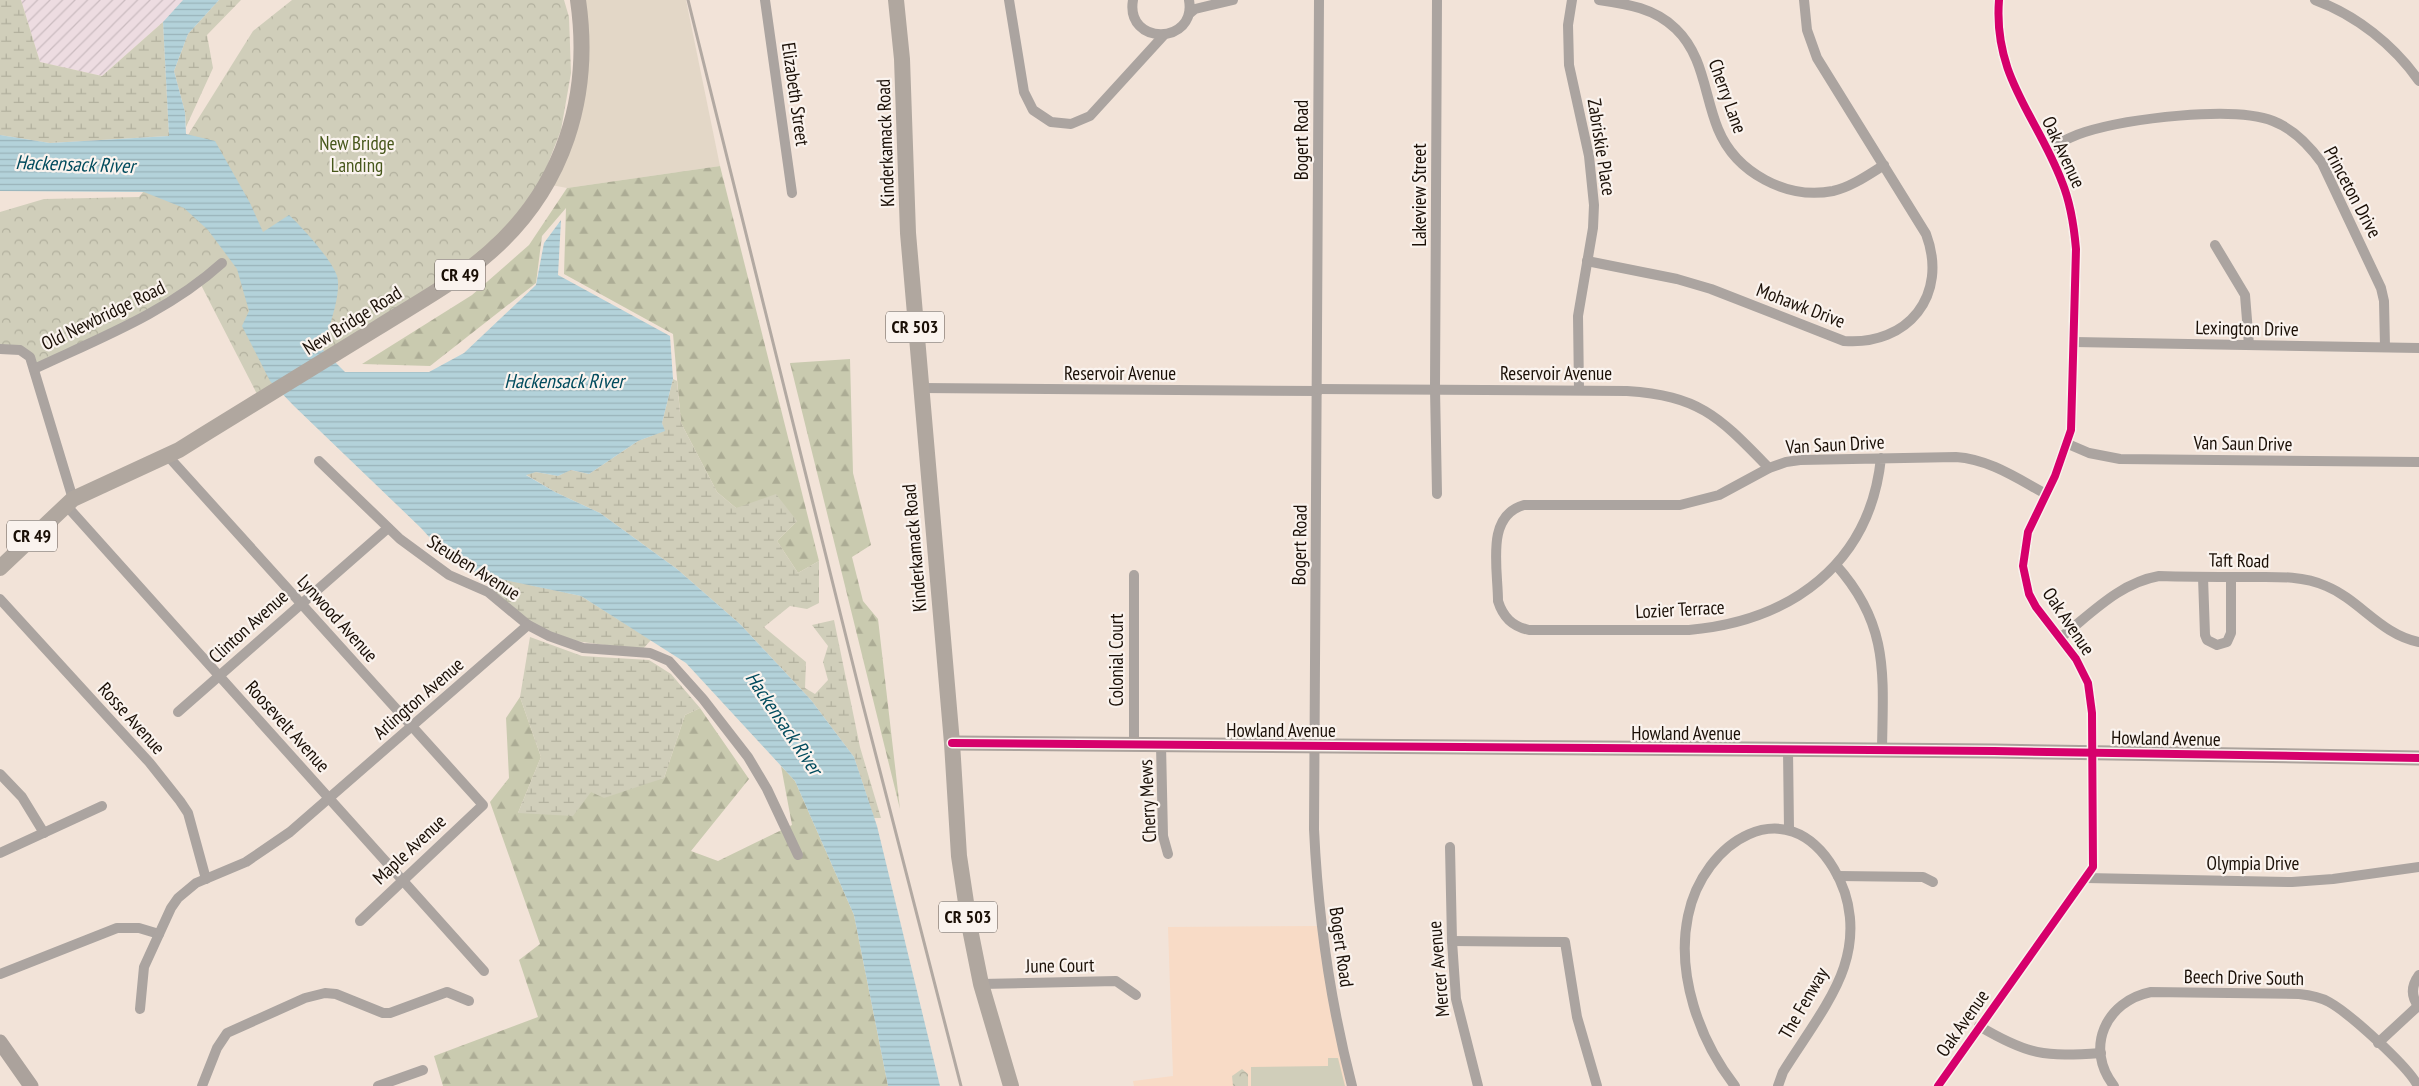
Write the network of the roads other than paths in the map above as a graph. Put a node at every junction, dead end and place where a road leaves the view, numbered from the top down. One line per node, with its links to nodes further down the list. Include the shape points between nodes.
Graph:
1 (578, 0): 35 (main road, New Bridge Road / CR 49, via 583,58 576,106 559,161 512,231 466,271)
2 (765, 0): 20 (street, Elizabeth Street)
3 (896, 0): 30 (main road, Kinderkamack Road / CR 503, via 902,59 908,233)
4 (1009, 0): 16 (street, via 1024,92 1033,110 1051,122 1071,124 1090,116)
5 (1133, 0): 16 (street, via 1132,11 1140,26)
6 (1189, 0): 15 (street)
7 (1233, 0): 15 (street, via 1195,9)
8 (1319, 0): 32 (street, Bogert Road)
9 (1437, 0): 31 (street, Lakeview Street)
10 (1572, 0): 22 (street, Zabriskie Place, via 1568,65 1593,182)
11 (1599, 0): 19 (street, Cherry Lane, via 1652,12 1680,34 1700,66 1724,141 1733,154 1756,174 1791,190 1819,193 1849,186)
12 (1804, 0): 19 (street, Mohawk Drive, via 1807,30 1817,58)
13 (1999, 0): 18 (street, Oak Avenue, via 1998,27 2004,63)
14 (2315, 0): 17 (street, via 2370,31 2400,57)
15 (1189, 14): 16 (street, via 1179,28)
16 (1164, 35)
17 (2419, 81)
18 (2046, 149): 24 (street, Oak Avenue, via 2063,182 2074,228); 26 (street, Princeton Drive, via 2083,132 2138,120 2239,113 2260,116 2289,129 2313,150 2322,163 2376,274 2384,301)
19 (1884, 166): 22 (street, Mohawk Drive, via 1926,234 1933,260 1933,276 1924,303 1909,323 1885,337 1859,342 1831,337 1677,278)
20 (792, 193)
21 (2215, 245): 25 (street, via 2245,295)
22 (1587, 261): 33 (street, Zabriskie Place, via 1578,316)
23 (222, 263): 29 (street, Old Newbridge Road, via 200,283 153,313)
24 (2074, 342): 25 (street, Lexington Drive); 34 (street, Oak Avenue)
25 (2249, 345): 26 (street, Lexington Drive)
26 (2385, 348): 27 (street, Lexington Drive)
27 (2419, 348)
28 (0, 349): 29 (street, via 20,350 30,357)
29 (34, 368): 42 (street, Old Newbridge Road)
30 (921, 388): 32 (street, Reservoir Avenue); 58 (main road, Kinderkamack Road / CR 503)
31 (1435, 389): 32 (street, Reservoir Avenue); 33 (street, Reservoir Avenue); 40 (street, Lakeview Street)
32 (1318, 390): 61 (street, Bogert Road)
33 (1579, 390): 39 (street, Reservoir Avenue, via 1658,393 1692,404 1724,424)
34 (2068, 444): 38 (street, Van Saun Drive, via 2088,453 2120,459); 41 (street, Oak Avenue)
35 (167, 455): 42 (main road, New Bridge Road / CR 49); 51 (street, Lynwood Avenue)
36 (1881, 458): 39 (street, Van Saun Drive, via 1800,460); 41 (street, Van Saun Drive, via 1974,459); 45 (street, Lozier Terrace, via 1879,480 1867,518)
37 (319, 461): 44 (street, Steuben Avenue)
38 (2419, 462)
39 (1768, 468): 43 (street, Van Saun Drive, via 1719,495 1680,505 1524,505)
40 (1437, 494)
41 (2046, 494): 53 (street, Oak Avenue, via 2026,538 2023,566 2029,594)
42 (69, 502): 46 (main road, New Bridge Road / CR 49); 55 (street, Roosevelt Avenue)
43 (1508, 512): 45 (street, Lozier Terrace, via 1502,518 1497,534 1498,601 1513,624 1529,630 1689,630 1735,624 1795,598)
44 (388, 528): 51 (street, Clinton Avenue); 52 (street, Steuben Avenue, via 449,575 488,592)
45 (1836, 565): 63 (street, via 1869,612 1878,640 1883,670)
46 (0, 568)
47 (1134, 575): 59 (street, Colonial Court)
48 (2204, 577): 49 (street, Taft Road); 49 (street, via 2205,635 2207,640 2217,645 2226,642 2232,632); 53 (street, Taft Road, via 2159,576 2131,583)
49 (2231, 577): 54 (street, Taft Road, via 2293,578 2325,585 2354,603 2382,627)
50 (0, 599): 79 (street, Rosse Avenue, via 149,762 180,801 188,814)
51 (301, 603): 55 (street, Clinton Avenue); 57 (street, Lynwood Avenue)
52 (528, 625): 57 (street, Arlington Avenue); 75 (street, Steuben Avenue, via 583,648 650,653 669,661 748,757)
53 (2060, 638): 64 (street, Oak Avenue, via 2080,665 2088,683 2092,698)
54 (2419, 642)
55 (219, 676): 56 (street, Clinton Avenue); 67 (street, Roosevelt Avenue)
56 (178, 712)
57 (412, 727): 67 (street, Arlington Avenue); 68 (street, Lynwood Avenue)
58 (952, 743): 59 (street, Howland Avenue); 88 (main road, Kinderkamack Road / CR 503, via 960,864)
59 (1134, 744): 60 (street, Howland Avenue)
60 (1161, 745): 61 (street, Howland Avenue); 74 (street, Cherry Mews, via 1163,836)
61 (1314, 746): 62 (street, Howland Avenue); 102 (street, Bogert Road, via 1314,829 1322,937 1330,991)
62 (1788, 750): 63 (street, Howland Avenue); 70 (street)
63 (1882, 750): 64 (street, Howland Avenue)
64 (2092, 754): 65 (street, Howland Avenue); 78 (street, Oak Avenue, via 2092,867)
65 (2419, 758)
66 (0, 774): 71 (street, via 22,797)
67 (329, 798): 79 (street, Arlington Avenue, via 269,848); 80 (street, Roosevelt Avenue)
68 (482, 805): 80 (street, Maple Avenue)
69 (102, 806): 71 (street)
70 (1789, 829): 77 (street, The Fenway, via 1820,849); 105 (street, via 1760,830 1736,840 1716,859 1701,881 1688,915 1685,948 1693,1001 1709,1045)
71 (44, 833): 73 (street)
72 (1450, 847): 84 (street, Mercer Avenue)
73 (0, 853)
74 (1168, 854)
75 (798, 855)
76 (2419, 867): 78 (street, Olympia Drive, via 2292,882)
77 (1838, 876): 81 (street, via 1924,877); 106 (street, The Fenway, via 1850,918 1844,968)
78 (2086, 878): 93 (street, Oak Avenue)
79 (206, 879): 83 (street, Arlington Avenue, via 178,898)
80 (402, 879): 82 (street, Maple Avenue); 85 (street, Roosevelt Avenue)
81 (1933, 882)
82 (360, 920)
83 (158, 936): 86 (street, via 139,928 117,928); 92 (street, Arlington Avenue, via 144,967)
84 (1452, 941): 103 (street, Mercer Avenue, via 1456,999); 104 (street, via 1565,942 1577,1017)
85 (484, 971)
86 (0, 974)
87 (2419, 976): 91 (street, via 2412,994)
88 (981, 984): 89 (street, June Court, via 1116,981); 101 (main road, Kinderkamack Road / CR 503)
89 (1136, 995)
90 (469, 1001): 99 (street, via 447,992 383,1013 346,997 314,995 227,1033 217,1048)
91 (2418, 1007): 94 (street)
92 (140, 1010)
93 (1979, 1026): 96 (street, via 2009,1044 2031,1052 2064,1056); 107 (street, Oak Avenue)
94 (2378, 1043): 96 (street, Beech Drive South, via 2340,1009 2314,996 2151,992 2131,998 2114,1011 2103,1032); 109 (street, Beech Drive South)
95 (3, 1052): 98 (street)
96 (2101, 1053): 108 (street, via 2104,1068)
97 (423, 1070): 100 (street)
98 (31, 1086)
99 (202, 1086)
100 (378, 1086)
101 (1011, 1086)
102 (1352, 1086)
103 (1478, 1086)
104 (1597, 1086)
105 (1735, 1086)
106 (1778, 1086)
107 (1938, 1086)
108 (2114, 1086)
109 (2418, 1086)

